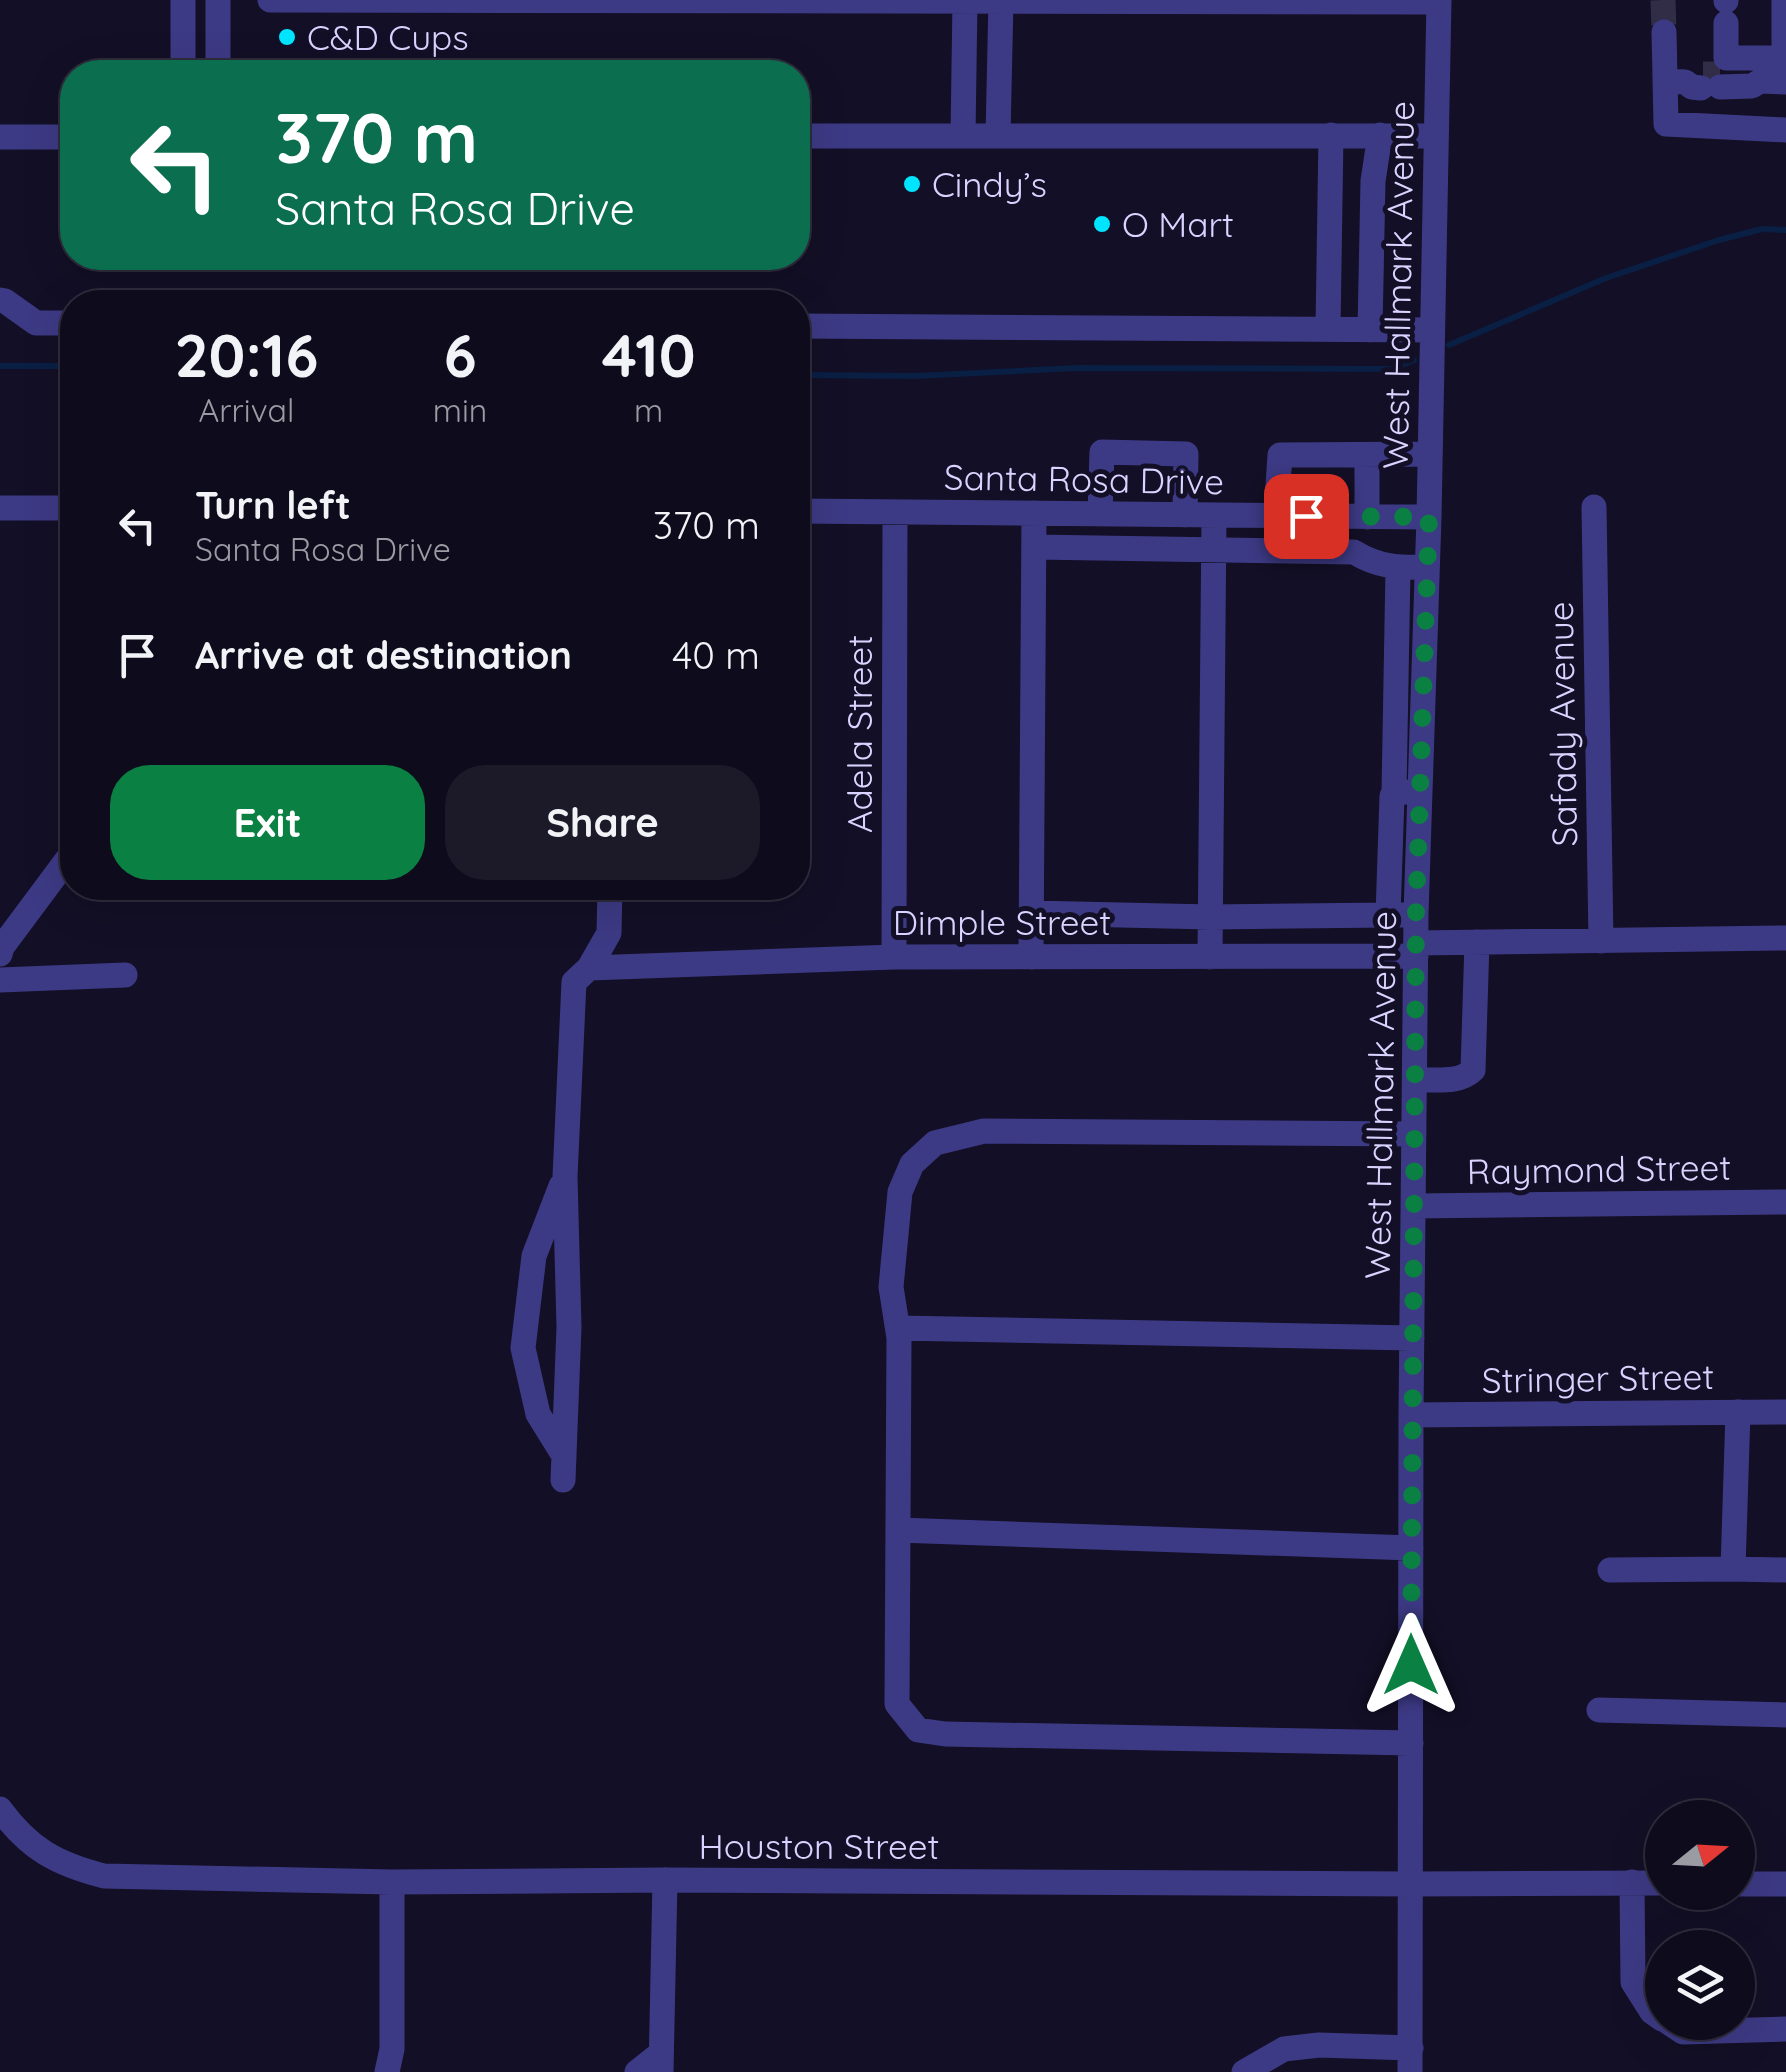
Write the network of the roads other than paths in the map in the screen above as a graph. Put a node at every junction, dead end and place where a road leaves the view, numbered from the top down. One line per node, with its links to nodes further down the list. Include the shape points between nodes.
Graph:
1 (183, 0): 12 (street)
2 (218, 0): 13 (street)
3 (270, 0): 4 (street)
4 (492, 0): 6 (street)
5 (1784, 0): 14 (street)
6 (929, 1): 7 (street)
7 (965, 1): 8 (street); 22 (street)
8 (1001, 1): 9 (street); 23 (street)
9 (1439, 1): 24 (street, West Hallmark Avenue)
10 (1726, 8): 14 (street, via 1726,58)
11 (1664, 32): 15 (street)
12 (183, 60)
13 (218, 60)
14 (1779, 70): 15 (street, via 1752,86)
15 (1699, 81): 16 (street, via 1666,124)
16 (1786, 130)
17 (1330, 135): 18 (street); 23 (street); 28 (street)
18 (1380, 135): 24 (street); 29 (street)
19 (0, 136): 20 (street)
20 (60, 136)
21 (810, 136): 22 (street)
22 (962, 136): 23 (street)
23 (998, 136)
24 (1436, 136): 30 (street, West Hallmark Avenue)
25 (0, 300): 26 (street, via 36,322)
26 (60, 323)
27 (810, 326): 28 (street)
28 (1328, 329): 29 (street)
29 (1370, 330): 30 (street)
30 (1432, 330): 32 (street, West Hallmark Avenue)
31 (1367, 454): 32 (street); 42 (street, via 1280,455); 43 (street)
32 (1430, 454): 44 (street, West Hallmark Avenue)
33 (1594, 507): 58 (street, Safady Avenue)
34 (60, 509): 37 (street)
35 (810, 512): 36 (street, Santa Rosa Drive)
36 (895, 512): 38 (street, Santa Rosa Drive); 62 (street, Adela Street)
37 (4, 513)
38 (1034, 513): 39 (street, Santa Rosa Drive); 45 (street)
39 (1100, 514): 40 (street, Santa Rosa Drive); 40 (street, via 1102,452 1186,454)
40 (1185, 515): 41 (street, Santa Rosa Drive)
41 (1214, 515): 42 (street, Santa Rosa Drive); 46 (street)
42 (1276, 516): 43 (street, Santa Rosa Drive)
43 (1367, 517): 44 (street, Santa Rosa Drive)
44 (1429, 517): 47 (street, West Hallmark Avenue)
45 (1034, 547): 46 (street); 53 (street)
46 (1214, 549): 48 (street, via 1354,552); 56 (street)
47 (1428, 567): 48 (street); 49 (street, West Hallmark Avenue)
48 (1398, 568): 50 (street)
49 (1421, 790): 50 (street); 54 (street, West Hallmark Avenue)
50 (1394, 793): 55 (street)
51 (60, 869): 61 (street)
52 (610, 900): 65 (street, via 610,932)
53 (1031, 913): 56 (street); 63 (street)
54 (1416, 914): 55 (street); 60 (street, West Hallmark Avenue)
55 (1388, 915): 56 (street)
56 (1211, 917): 64 (street)
57 (1786, 938): 58 (street, Dimple Street)
58 (1600, 941): 59 (street, Dimple Street)
59 (1477, 942): 60 (street, Dimple Street); 68 (street, via 1473,1070 1456,1079)
60 (1417, 950): 64 (street, Dimple Street); 68 (street, West Hallmark Avenue)
61 (0, 954)
62 (894, 957): 63 (street, Dimple Street); 65 (street, Dimple Street)
63 (1031, 957): 64 (street, Dimple Street)
64 (1210, 957)
65 (589, 968): 70 (street, via 574,982)
66 (125, 975): 67 (street)
67 (0, 980)
68 (1415, 1080): 69 (street, West Hallmark Avenue)
69 (1414, 1134): 72 (street, West Hallmark Avenue); 73 (street, via 984,1131 934,1143 912,1164 900,1192 890,1287)
70 (565, 1177): 70 (street, via 569,1327 564,1468 538,1414 523,1348 534,1256)
71 (1786, 1202): 72 (street, Raymond Street)
72 (1414, 1206): 74 (street, West Hallmark Avenue)
73 (898, 1328): 74 (street); 78 (street)
74 (1412, 1338): 77 (street, West Hallmark Avenue)
75 (1738, 1412): 76 (street, Stringer Street); 77 (street, Stringer Street); 80 (street)
76 (1786, 1412)
77 (1412, 1415): 79 (street, West Hallmark Avenue)
78 (898, 1530): 79 (street); 85 (street, via 897,1704 918,1730)
79 (1411, 1548): 85 (street, West Hallmark Avenue)
80 (1733, 1569): 81 (street); 82 (street)
81 (1610, 1570)
82 (1786, 1570)
83 (1599, 1710): 84 (street)
84 (1786, 1715)
85 (1411, 1744): 91 (street, West Hallmark Avenue)
86 (0, 1808): 88 (street, Houston Street, via 49,1857 104,1876)
87 (665, 1880): 88 (street, Houston Street); 91 (street, Houston Street); 98 (street)
88 (392, 1882): 99 (street)
89 (1632, 1882): 90 (street, Houston Street); 91 (street, Houston Street); 94 (street, via 1632,1982)
90 (1645, 1882)
91 (1411, 1884): 97 (street, West Hallmark Avenue)
92 (1755, 1884): 93 (street)
93 (1786, 1884)
94 (1645, 2002)
95 (1786, 2030): 96 (street)
96 (1755, 2031)
97 (1411, 2060): 101 (street, via 1319,2045 1284,2049)
98 (661, 2062): 100 (street)
99 (387, 2072)
100 (637, 2072)
101 (1244, 2072)

